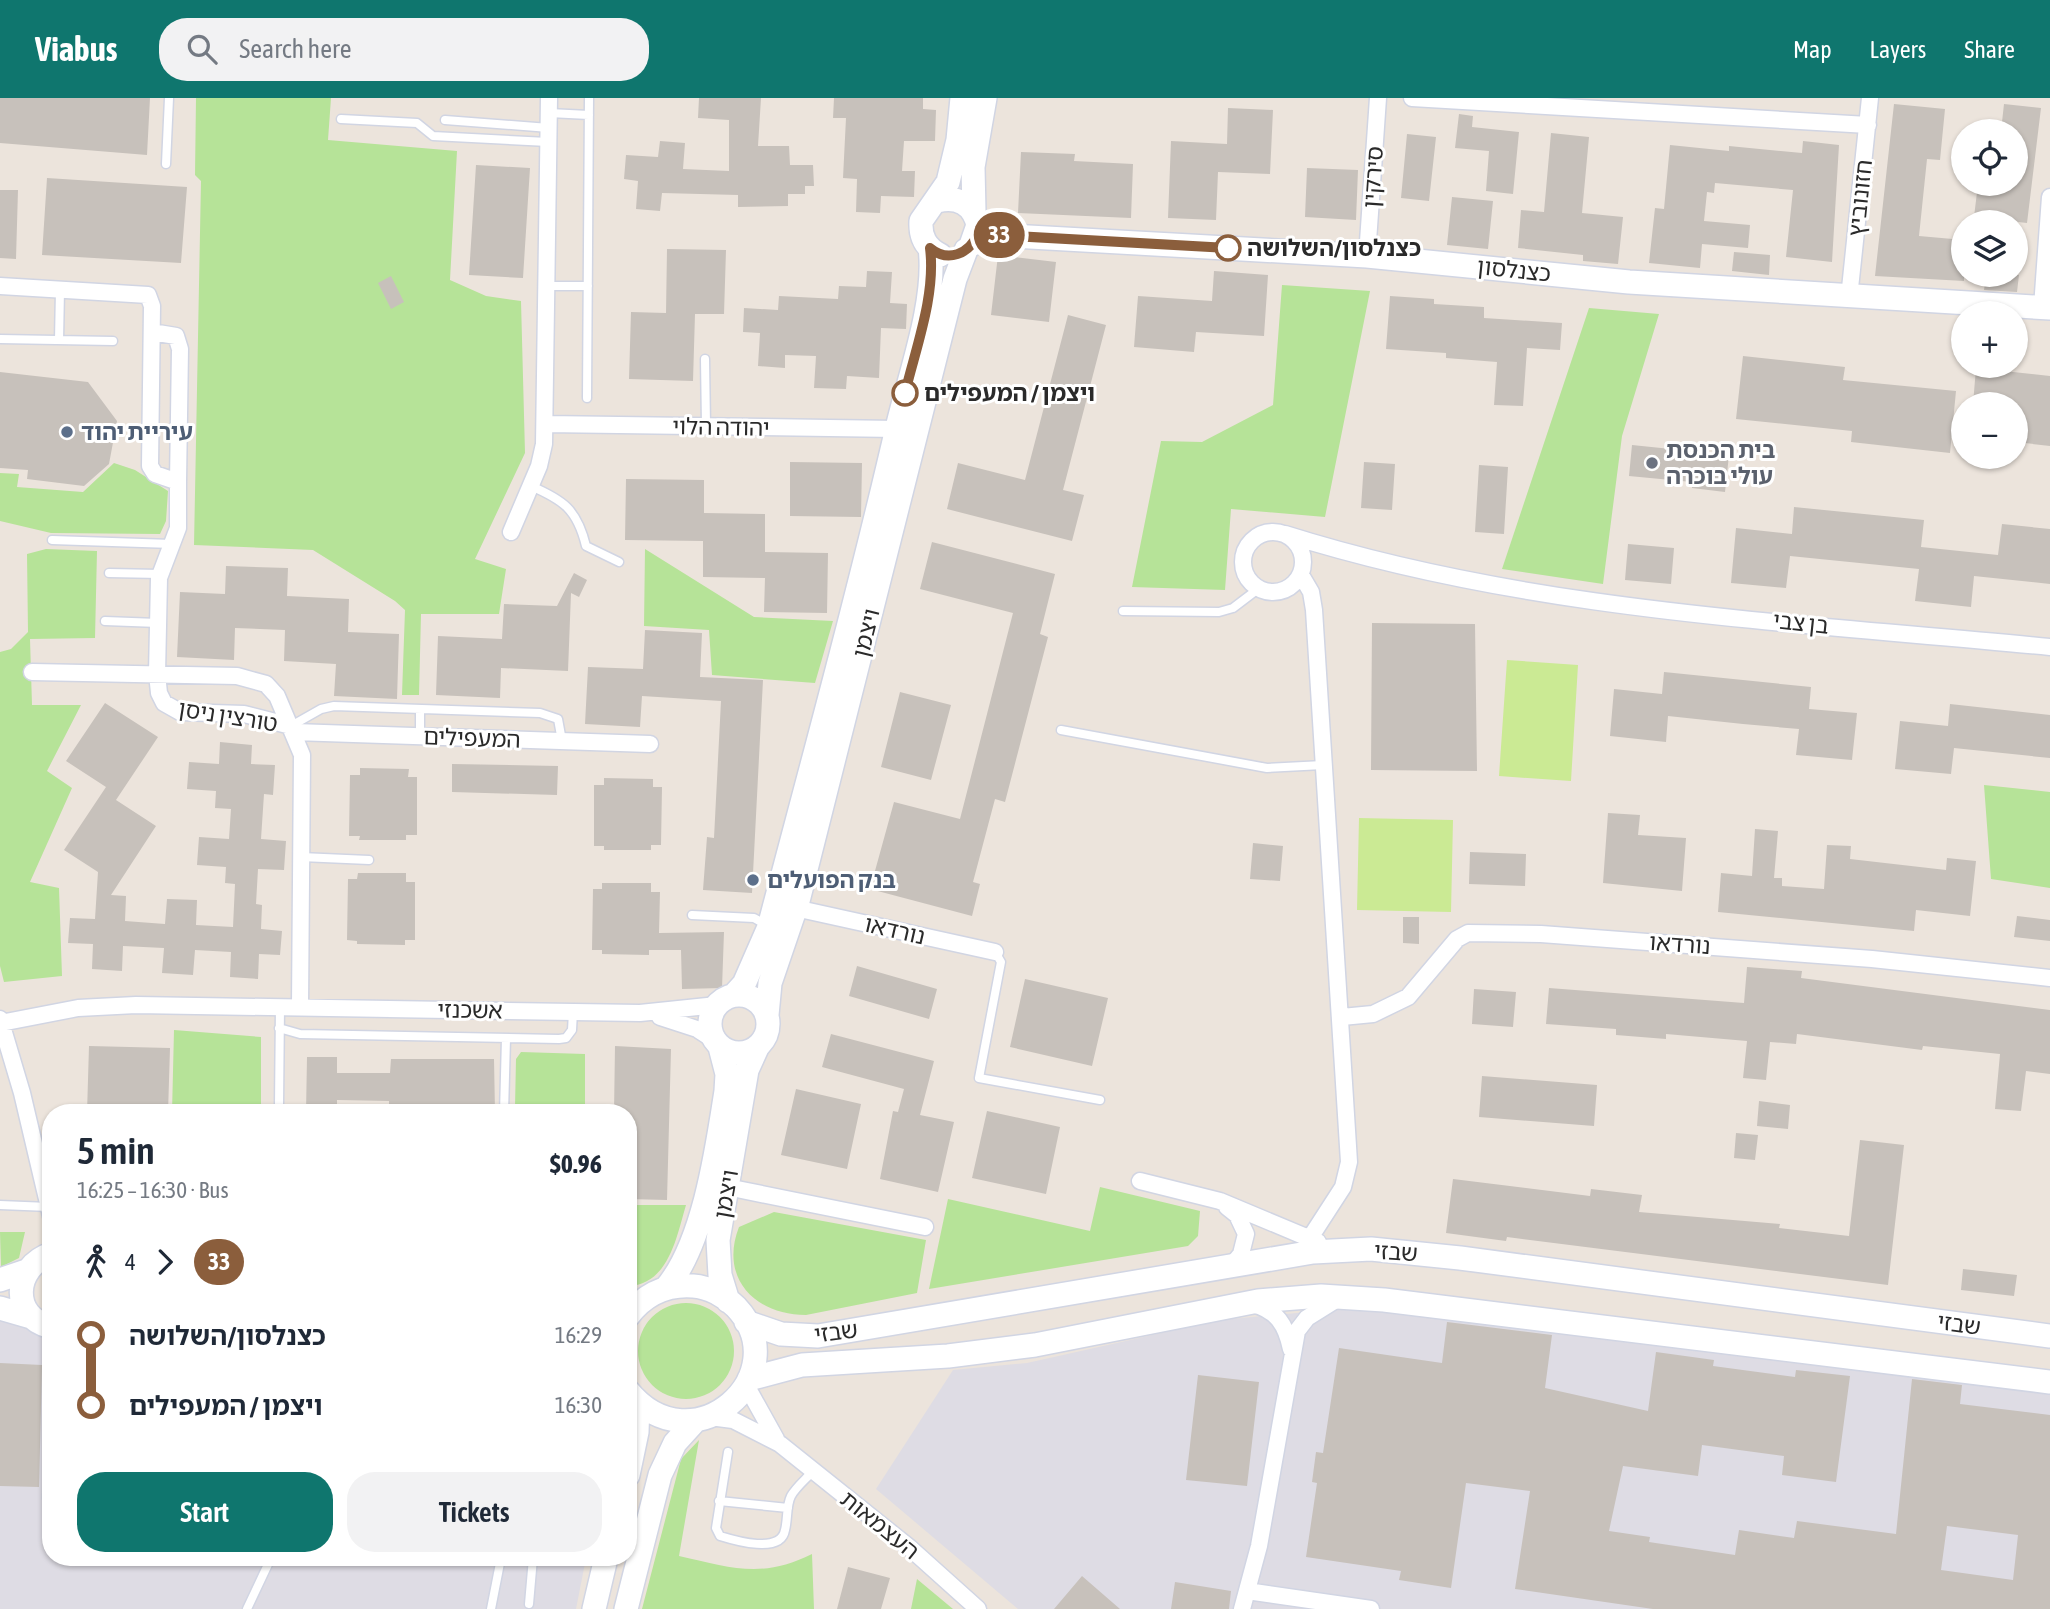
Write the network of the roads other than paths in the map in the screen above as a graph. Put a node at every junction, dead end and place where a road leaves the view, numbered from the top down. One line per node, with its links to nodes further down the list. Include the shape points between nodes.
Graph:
1 (169, 98): 14 (lane)
2 (589, 98): 9 (lane)
3 (962, 98): 16 (street, via 953,166)
4 (985, 98): 17 (street, ויצמן, via 972,177)
5 (1378, 98): 19 (street, סירקין)
6 (1412, 98): 8 (street)
7 (1870, 98): 13 (street, חזונוביץ)
8 (1652, 105): 13 (street)
9 (589, 115): 12 (lane); 22 (lane)
10 (341, 118): 12 (lane, via 417,123 433,136)
11 (445, 120): 12 (lane)
12 (549, 120): 21 (street)
13 (1868, 125): 24 (street, חזונוביץ)
14 (166, 164)
15 (2050, 197): 25 (street)
16 (937, 201): 17 (street, via 958,200); 18 (street, via 921,221 922,238)
17 (972, 232): 18 (street, via 947,256); 19 (street, כצנלסון); 62 (street, ויצמן, via 955,279)
18 (930, 248): 34 (street, ויצמן, via 928,296)
19 (1367, 256): 24 (street, כצנלסון)
20 (0, 286): 23 (street)
21 (547, 286): 22 (lane); 32 (street)
22 (588, 286): 31 (lane)
23 (60, 290): 26 (street, via 148,295); 28 (lane)
24 (1849, 298): 25 (street, כצנלסון)
25 (2046, 307)
26 (152, 332): 35 (street, via 150,466 155,474); 35 (street, via 176,335 180,349)
27 (0, 339): 28 (lane)
28 (59, 340): 29 (lane)
29 (113, 341)
30 (705, 359): 33 (lane)
31 (587, 398)
32 (546, 424): 33 (street, יהודה הלוי); 36 (street)
33 (706, 426): 34 (street, יהודה הלוי)
34 (897, 429): 64 (street, ויצמן)
35 (178, 482): 40 (street, via 178,528)
36 (531, 486): 37 (street); 42 (lane, via 562,499 582,529 586,546)
37 (511, 532)
38 (1285, 534): 41 (street, בן צבי); 43 (street, via 1300,547); 46 (street, via 1256,536 1244,552 1245,573)
39 (52, 540): 40 (lane)
40 (173, 544): 45 (street)
41 (1348, 552): 43 (street, via 1323,554); 50 (street, בן צבי, via 1590,602)
42 (619, 562)
43 (1303, 570): 46 (street, via 1288,589); 59 (street, via 1314,610)
44 (109, 573): 45 (lane)
45 (160, 574): 49 (street)
46 (1258, 589): 47 (lane, via 1233,608 1219,612)
47 (1123, 611)
48 (105, 621): 49 (lane)
49 (158, 622): 52 (street)
50 (2050, 647)
51 (32, 672): 52 (street, טורצין ניסן)
52 (157, 674): 54 (street, טורצין ניסן, via 159,693 171,709 244,714); 54 (street, טורצין ניסן, via 253,679 266,684 277,696)
53 (420, 709): 54 (lane, via 334,706 321,709); 56 (lane); 57 (lane, via 551,715 561,724)
54 (292, 729): 56 (street, המעפילים); 60 (street, via 302,755)
55 (1061, 730): 59 (lane, via 1267,768)
56 (420, 737): 57 (street, המעפילים)
57 (562, 741): 58 (street, המעפילים)
58 (650, 744)
59 (1323, 765): 73 (street)
60 (301, 858): 61 (lane); 69 (street)
61 (369, 860)
62 (795, 908): 65 (street, נורדאו); 72 (street, ויצמן, via 770,983)
63 (692, 915): 64 (lane, via 754,918)
64 (769, 927): 67 (street, ויצמן, via 744,984)
65 (995, 952): 79 (lane, via 1001,962 979,1077)
66 (2050, 978): 73 (street, נורדאו, via 1872,958 1541,934 1468,933 1457,939 1421,985 1391,1008)
67 (726, 1000): 71 (street, אשכנזי); 72 (street, via 758,1001); 77 (street, via 709,1023)
68 (280, 1007): 69 (street, אשכנזי); 74 (street, אשכנזי, via 136,1005 78,1008); 75 (lane)
69 (300, 1007): 70 (street, אשכנזי)
70 (573, 1012): 71 (street, אשכנזי); 76 (lane, via 572,1030 566,1038)
71 (640, 1013): 77 (street, אשכנזי, via 676,1021)
72 (767, 1015): 78 (street, via 767,1033)
73 (1342, 1017): 89 (street, via 1349,1162 1343,1187)
74 (1, 1021): 82 (street)
75 (279, 1028): 76 (lane, via 300,1034); 80 (lane)
76 (506, 1038): 81 (lane)
77 (717, 1043): 78 (street, via 742,1054); 95 (street, ויצמן, via 726,1066 726,1091 697,1231 689,1255)
78 (757, 1048): 84 (street, ויצמן, via 747,1070)
79 (1100, 1100)
80 (279, 1104)
81 (504, 1104)
82 (42, 1178)
83 (1140, 1181): 85 (street)
84 (727, 1187): 88 (street); 97 (street, ויצמן, via 718,1258)
85 (1220, 1201): 89 (street); 92 (street, via 1237,1215 1246,1234 1241,1254)
86 (0, 1205): 87 (lane)
87 (42, 1211)
88 (925, 1227)
89 (1310, 1238): 90 (street)
90 (1336, 1251): 92 (street, שבזי); 103 (street, שבזי, via 1435,1255)
91 (42, 1257): 93 (street)
92 (1232, 1265): 102 (street, שבזי, via 818,1336 781,1334)
93 (26, 1271): 94 (street); 101 (street, via 21,1299)
94 (0, 1280)
95 (666, 1288): 97 (street, via 698,1286); 99 (street)
96 (1341, 1297): 98 (street, שבזי); 104 (street, via 1307,1318 1297,1331); 106 (street, שבזי)
97 (729, 1301): 102 (street)
98 (1248, 1303): 104 (street, via 1266,1308 1281,1320); 105 (street, שבזי, via 1024,1347 802,1365)
99 (637, 1305)
100 (0, 1308): 101 (street)
101 (41, 1322)
102 (746, 1322): 105 (street, via 754,1354)
103 (2050, 1336)
104 (1292, 1351): 120 (street)
105 (747, 1382): 108 (street, via 737,1399); 109 (street, העצמאות, via 768,1429)
106 (2050, 1382)
107 (637, 1400): 108 (street, via 668,1420)
108 (702, 1419): 109 (street, העצמאות, via 733,1420); 119 (street, via 675,1443 660,1475)
109 (780, 1444): 111 (street, העצמאות)
110 (728, 1452): 112 (lane)
111 (813, 1471): 113 (lane, via 790,1497); 126 (street, העצמאות)
112 (719, 1501): 113 (lane); 113 (lane, via 716,1528 720,1536 769,1544 785,1534)
113 (788, 1508)
114 (267, 1566): 122 (lane)
115 (499, 1566): 123 (lane)
116 (532, 1566): 121 (lane)
117 (604, 1566): 124 (street)
118 (637, 1566): 125 (street)
119 (637, 1566)
120 (1247, 1591): 127 (street); 128 (street)
121 (530, 1604)
122 (247, 1609)
123 (491, 1609)
124 (594, 1609)
125 (626, 1609)
126 (978, 1609)
127 (1242, 1609)
128 (1371, 1609)

